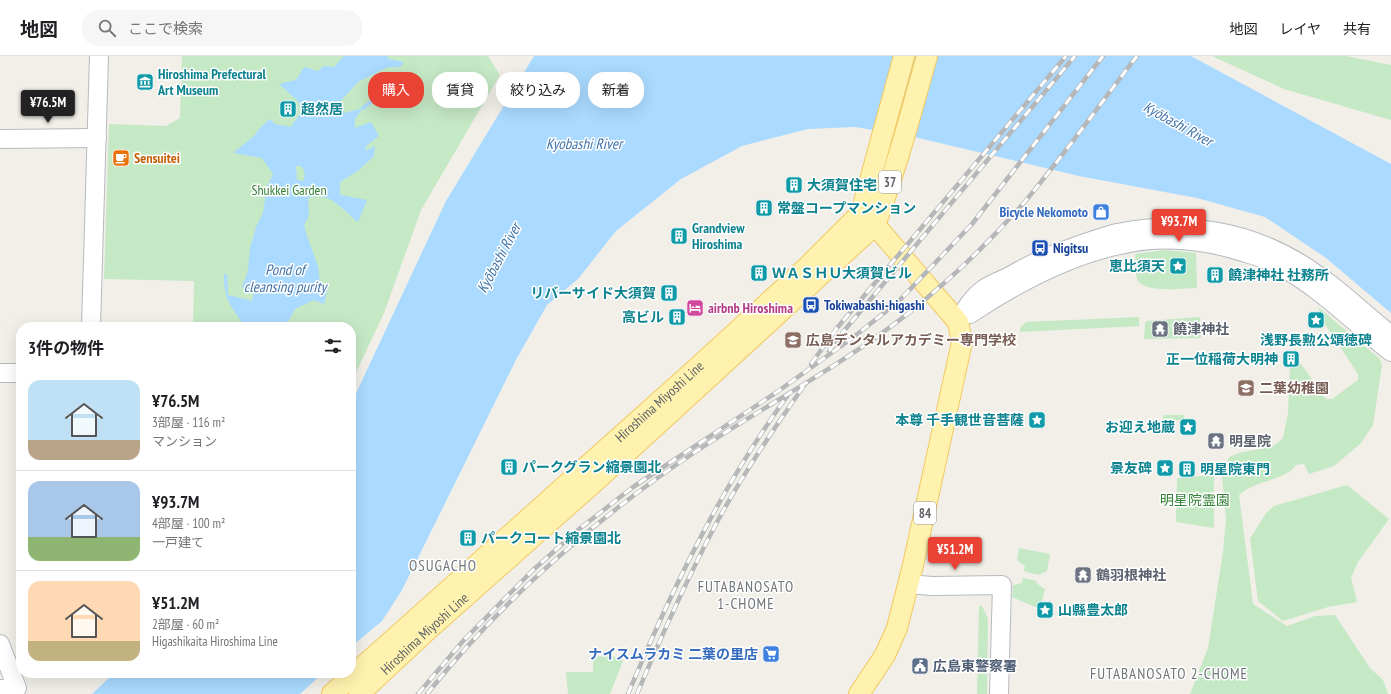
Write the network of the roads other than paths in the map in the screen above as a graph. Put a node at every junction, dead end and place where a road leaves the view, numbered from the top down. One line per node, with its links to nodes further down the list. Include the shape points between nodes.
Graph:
1 (99, 56): 4 (street)
2 (904, 56): 6 (main road, Hiroshima Miyoshi Line / 37, via 881,138)
3 (927, 56): 6 (main road, Hiroshima Miyoshi Line / 37, via 887,194)
4 (97, 138): 5 (street); 7 (street)
5 (0, 139)
6 (868, 219): 8 (main road, 84); 15 (main road, Hiroshima Miyoshi Line / 37, via 808,266); 19 (main road, Hiroshima Miyoshi Line / 37, via 617,462)
7 (91, 322)
8 (958, 322): 9 (street, via 969,304 983,289 1040,259 1118,233 1148,228 1181,228 1220,232 1279,251 1335,288); 10 (street, via 1018,285 1075,259 1150,240 1199,242 1219,245 1276,264 1325,298); 13 (main road, 84, via 962,342)
9 (1391, 335)
10 (1391, 352)
11 (0, 373): 12 (street)
12 (16, 373)
13 (908, 584): 20 (main road, 84, via 897,628 885,655); 21 (street, via 1002,585)
14 (0, 644): 17 (street, via 17,688)
15 (356, 673)
16 (350, 678): 18 (main road, Hiroshima Miyoshi Line / 37)
17 (0, 689)
18 (332, 694)
19 (359, 694)
20 (859, 694)
21 (999, 694)

